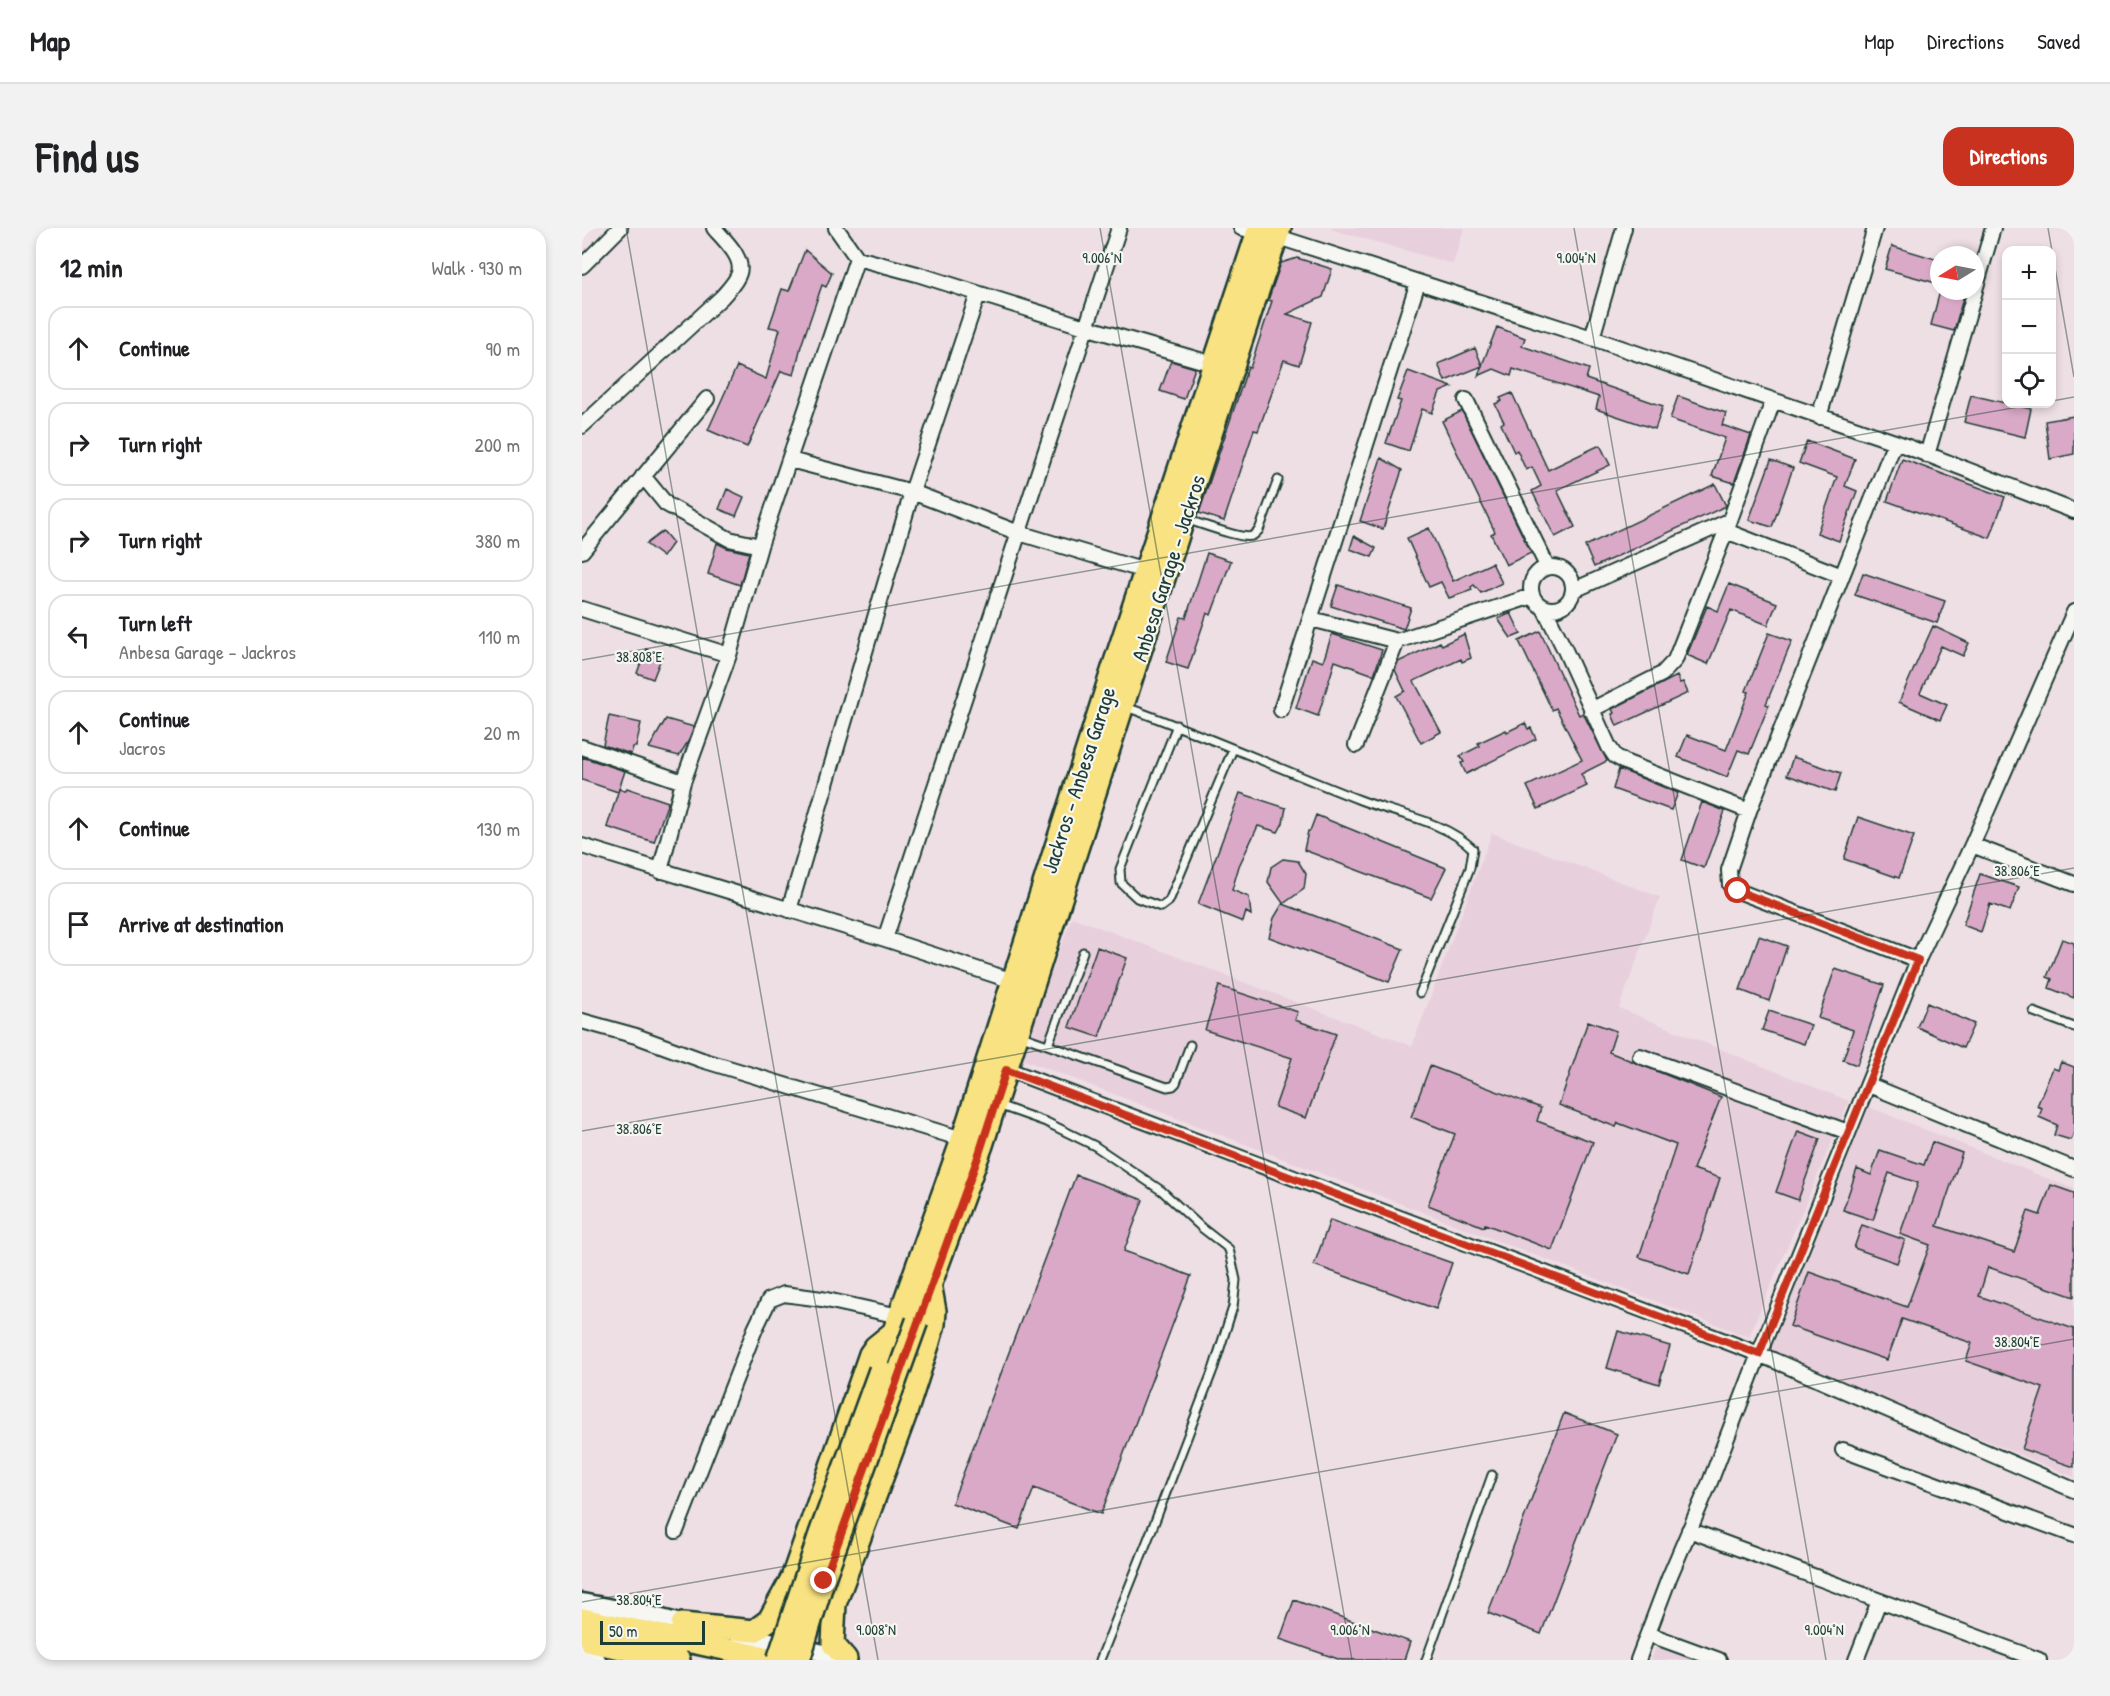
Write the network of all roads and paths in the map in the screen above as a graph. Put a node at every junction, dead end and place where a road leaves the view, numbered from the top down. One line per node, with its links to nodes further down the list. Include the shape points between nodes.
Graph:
1 (620, 228): 11 (street)
2 (714, 228): 22 (street, via 736,254 739,275 722,297)
3 (836, 228): 9 (street)
4 (1119, 228): 15 (street)
5 (1624, 228): 16 (street)
6 (1875, 228): 21 (street)
7 (1993, 228): 10 (street)
8 (1263, 231): 12 (street); 17 (main road, Jackros - Anbesa Garage); 30 (main road, Anbesa Garage - Jackros, via 1253,305)
9 (857, 258): 13 (street); 25 (street)
10 (1984, 260)
11 (582, 266)
12 (1418, 282): 16 (street); 43 (street)
13 (978, 294): 15 (street); 28 (street)
14 (1972, 300): 24 (street)
15 (1085, 327): 17 (street); 32 (street)
16 (1592, 338): 20 (street)
17 (1214, 364): 36 (main road, Jackros - Anbesa Garage)
18 (707, 399): 26 (street)
19 (1466, 400): 35 (street)
20 (1773, 400): 21 (street); 31 (street)
21 (1819, 417): 23 (street)
22 (582, 426)
23 (1894, 442): 24 (street); 37 (street)
24 (1927, 455): 29 (street)
25 (790, 460): 28 (street); 33 (street)
26 (643, 476): 33 (street, via 666,504 729,539); 34 (street)
27 (1278, 480): 30 (lane, via 1254,536)
28 (912, 492): 32 (street); 60 (street)
29 (2074, 511)
30 (1184, 518): 46 (main road, Anbesa Garage - Jackros)
31 (1728, 526): 37 (street); 38 (street); 48 (street, via 1675,660 1662,674)
32 (1019, 532): 36 (street); 61 (street)
33 (760, 546): 45 (street)
34 (582, 551)
35 (1547, 567): 38 (street, via 1555,566 1569,574); 39 (street, via 1533,578)
36 (1145, 571): 54 (main road, Jackros - Anbesa Garage)
37 (1842, 576): 55 (street)
38 (1574, 590): 40 (street, via 1566,604)
39 (1532, 596): 40 (street); 44 (street)
40 (1544, 608): 48 (street)
41 (582, 609): 45 (street)
42 (2074, 612): 57 (street)
43 (1311, 619): 44 (street); 47 (street)
44 (1396, 641): 50 (street)
45 (729, 655): 53 (street)
46 (1124, 706): 49 (lane); 54 (main road, Anbesa Garage - Jackros)
47 (1281, 710)
48 (1592, 710): 55 (street, via 1609,747 1627,764)
49 (1177, 725): 52 (lane); 52 (lane, via 1120,869 1121,883 1137,898 1161,907 1169,901)
50 (1356, 745)
51 (582, 747): 53 (street)
52 (1233, 749): 65 (lane, via 1445,830 1473,849 1470,868)
53 (682, 782): 58 (street)
54 (1087, 787): 64 (main road, Jackros - Anbesa Garage); 69 (main road, Anbesa Garage - Jackros)
55 (1749, 811): 63 (street, via 1729,870 1730,885)
56 (582, 846): 58 (street)
57 (1972, 846): 59 (street); 63 (street)
58 (660, 871): 60 (street)
59 (2074, 884)
60 (789, 910): 61 (street)
61 (885, 939): 64 (street)
62 (1083, 952): 70 (lane)
63 (1918, 960): 74 (street)
64 (1013, 981): 77 (main road, Jackros - Anbesa Garage)
65 (1420, 993)
66 (2034, 1012): 68 (lane)
67 (582, 1021): 77 (street)
68 (2074, 1027)
69 (1018, 1035): 70 (lane); 73 (main road, Anbesa Garage - Jackros)
70 (1048, 1045): 71 (lane, via 1167,1087 1176,1083)
71 (1190, 1045)
72 (1640, 1056): 76 (street)
73 (1006, 1070): 75 (main road, Anbesa Garage - Jackros); 82 (street)
74 (1869, 1085): 76 (street); 79 (street)
75 (995, 1104): 78 (main road, Anbesa Garage - Jackros); 101 (lane, via 1046,1122 1095,1146 1162,1191 1229,1249 1236,1280 1233,1307 1214,1367)
76 (1848, 1132): 82 (street)
77 (962, 1139): 78 (street); 81 (main road, Jackros - Anbesa Garage)
78 (982, 1145): 80 (main road, Anbesa Garage - Jackros)
79 (2074, 1169)
80 (930, 1284): 81 (main road, Anbesa Garage - Jackros); 100 (main road, via 935,1311 929,1342 835,1605 833,1644)
81 (903, 1323): 87 (street, via 822,1299 784,1294 769,1300); 92 (main road, via 870,1354 792,1578 769,1620 754,1631); 98 (main road, bridge, via 880,1370); 99 (main road, bridge)
82 (1759, 1354): 85 (street); 86 (street)
83 (1843, 1450): 88 (street)
84 (1492, 1475): 102 (lane)
85 (2074, 1490)
86 (1689, 1530): 89 (street); 93 (street)
87 (676, 1531)
88 (2074, 1535)
89 (1879, 1601): 105 (street); 106 (street)
90 (582, 1602): 92 (street)
91 (582, 1619): 98 (main road)
92 (682, 1624): 100 (street, via 797,1646)
93 (1648, 1635): 103 (street); 104 (street)
94 (582, 1640): 97 (main road)
95 (582, 1656): 96 (street)
96 (597, 1660)
97 (680, 1660)
98 (778, 1660)
99 (799, 1660)
100 (847, 1660)
101 (1100, 1660)
102 (1426, 1660)
103 (1638, 1660)
104 (1719, 1660)
105 (1856, 1660)
106 (2038, 1660)

